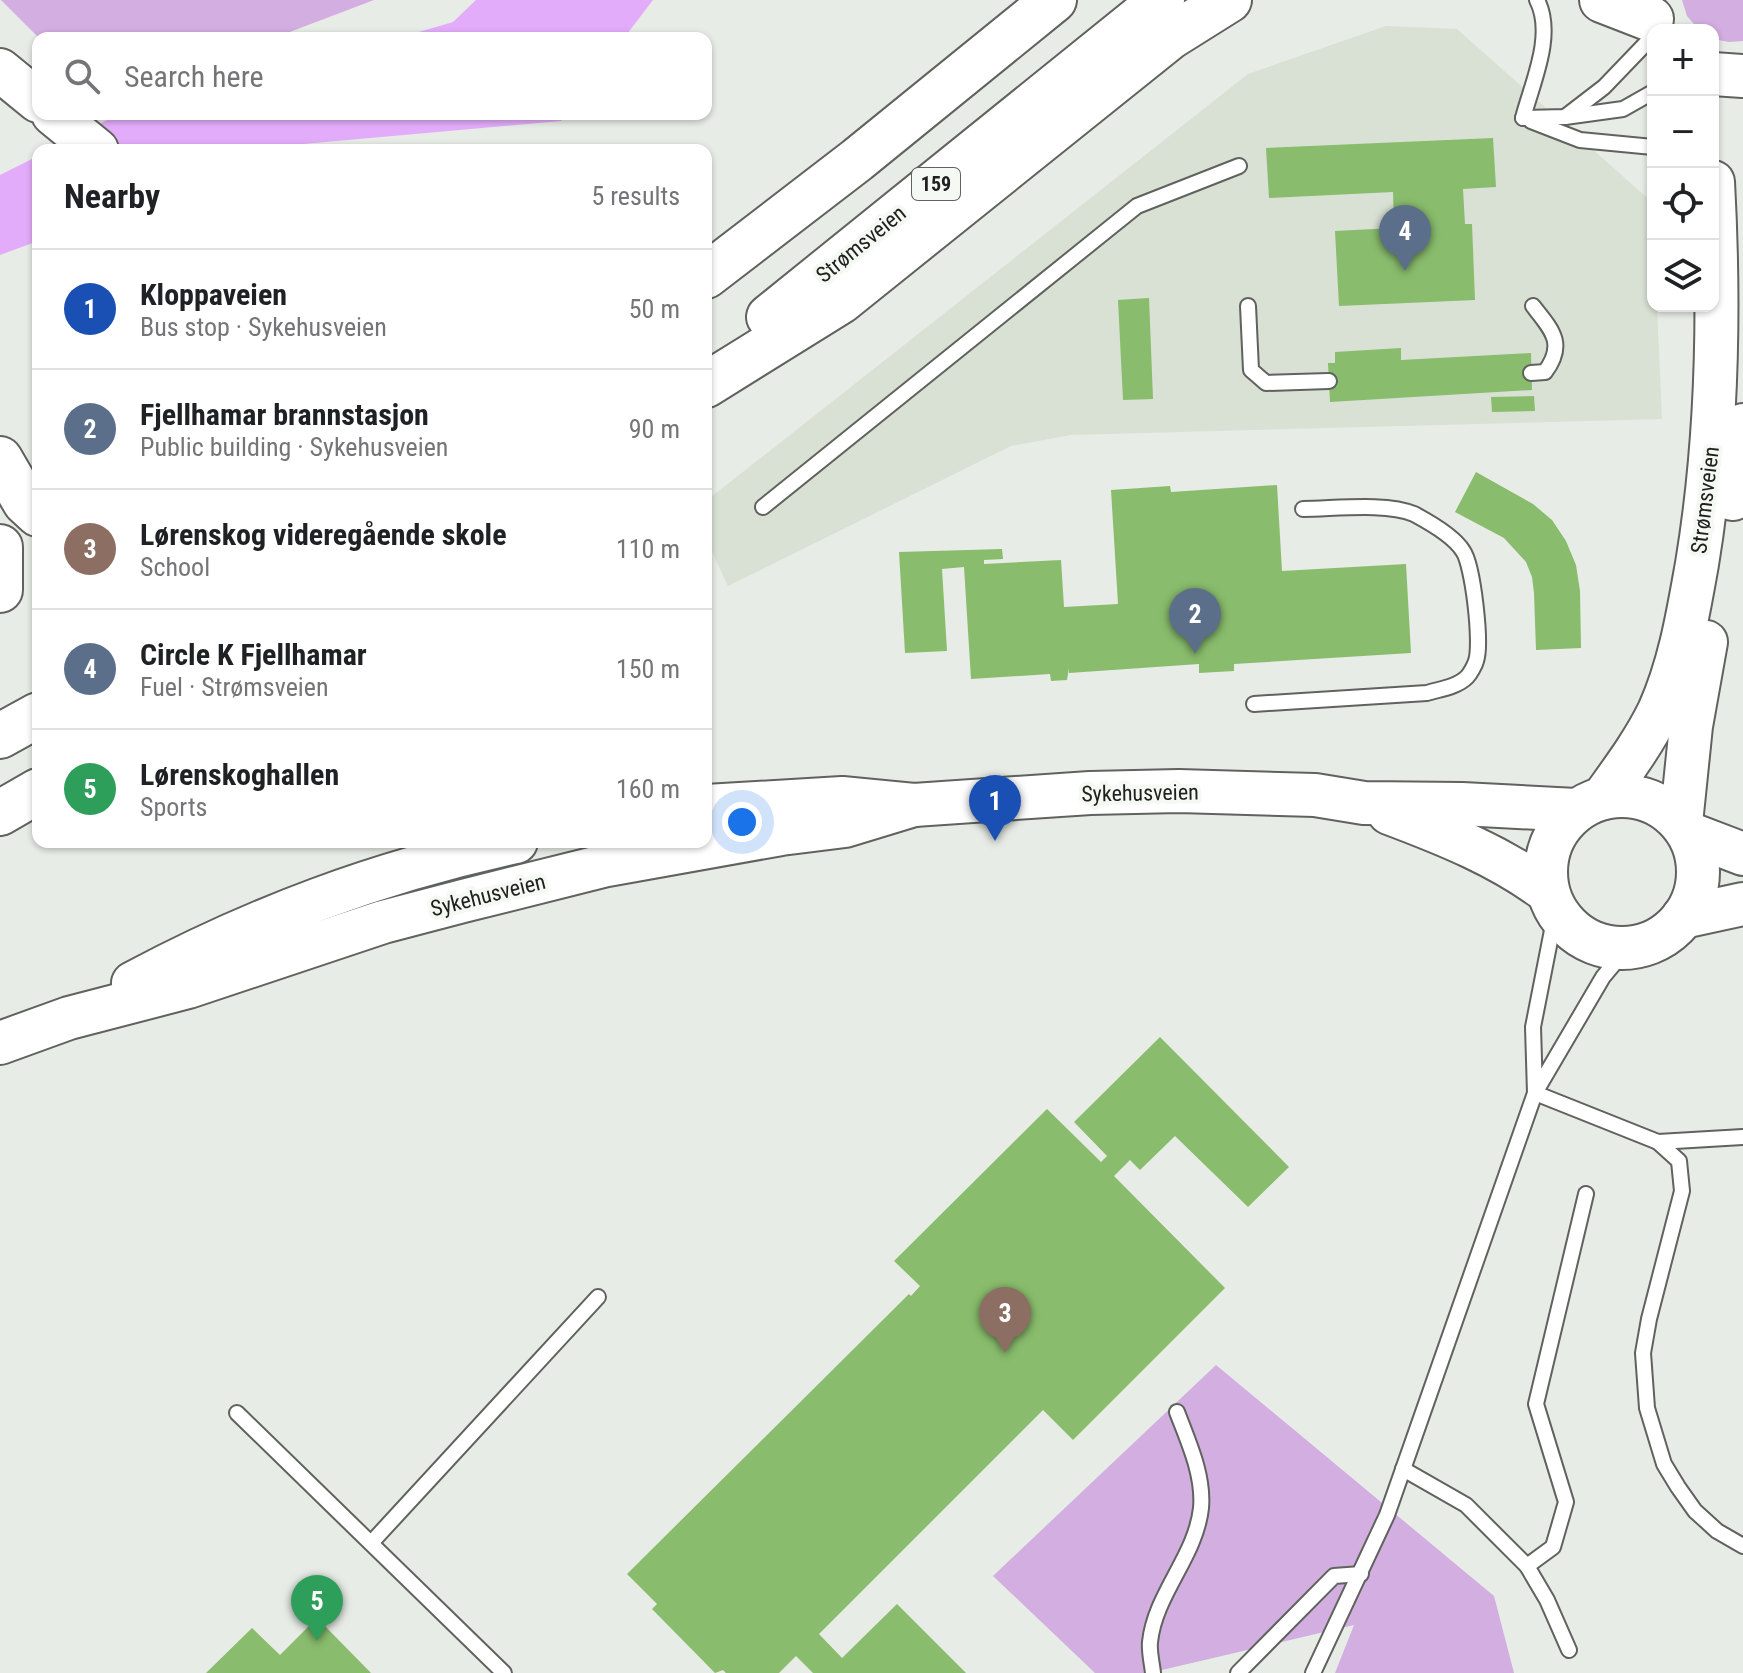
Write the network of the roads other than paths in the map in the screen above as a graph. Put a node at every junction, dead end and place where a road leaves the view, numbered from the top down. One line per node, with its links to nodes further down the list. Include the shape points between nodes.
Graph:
1 (1027, 0): 19 (highway)
2 (1054, 0): 21 (highway)
3 (1162, 0): 24 (highway, Strømsveien / 159)
4 (1229, 0): 26 (highway, via 1170,37 841,301)
5 (1537, 0): 14 (lane, via 1543,35)
6 (1602, 0): 7 (highway)
7 (1652, 21): 13 (lane, via 1604,87)
8 (0, 70): 12 (main road)
9 (1719, 74): 10 (main road)
10 (1743, 76)
11 (1647, 95): 13 (lane, via 1623,109)
12 (32, 96)
13 (1565, 117): 14 (lane)
14 (1523, 118): 17 (lane, via 1580,140)
15 (60, 120): 16 (main road)
16 (90, 144)
17 (1647, 146)
18 (1239, 166): 30 (lane, via 1137,206)
19 (712, 235)
20 (1716, 240): 40 (main road, Strømsveien, via 1716,390 1709,479 1679,650 1658,711 1628,763)
21 (712, 271)
22 (1248, 306): 27 (lane, via 1251,370 1266,383)
23 (1533, 306): 25 (lane, via 1556,338 1555,358 1545,372)
24 (712, 360)
25 (1531, 373)
26 (712, 381)
27 (1329, 381)
28 (1743, 425): 44 (main road, Strømsveien, via 1721,574 1697,683)
29 (0, 459): 31 (highway)
30 (763, 507)
31 (32, 508)
32 (1303, 509): 35 (lane, via 1386,509 1412,514 1450,537 1470,566 1477,660 1467,677 1427,693)
33 (0, 547): 34 (highway)
34 (0, 590)
35 (1254, 704)
36 (32, 718): 37 (highway)
37 (0, 736)
38 (32, 794): 43 (highway)
39 (1364, 803): 40 (main road, Sykehusveien); 41 (main road, Sykehusveien, via 1315,795 1179,791); 52 (main road, Sykehusveien, via 1454,838 1512,868)
40 (1589, 804): 44 (main road, via 1637,797 1661,807); 52 (main road, via 1558,831 1547,856)
41 (914, 805): 42 (main road, Sykehusveien, via 842,798); 45 (main road, Sykehusveien, via 845,826)
42 (712, 806)
43 (0, 813)
44 (1684, 828): 50 (main road); 54 (main road, via 1698,867)
45 (712, 847)
46 (485, 848): 56 (main road, Sykehusveien, via 333,892 263,919)
47 (504, 848): 51 (main road, via 513,868)
48 (544, 848): 51 (main road)
49 (702, 848): 51 (main road, Sykehusveien)
50 (1743, 854)
51 (537, 883): 56 (main road, Sykehusveien, via 383,922 188,987)
52 (1552, 901): 55 (main road, via 1579,935); 58 (lane, via 1533,1027)
53 (1743, 904): 54 (main road)
54 (1683, 917): 55 (main road, via 1659,938)
55 (1628, 947): 58 (lane, via 1603,977)
56 (69, 1018): 57 (main road, Sykehusveien)
57 (0, 1043)
58 (1535, 1093): 60 (lane); 65 (lane)
59 (1743, 1137): 60 (lane)
60 (1658, 1142): 67 (lane, via 1679,1161 1682,1191 1647,1330 1647,1408 1664,1464 1678,1487 1706,1521)
61 (1586, 1194): 68 (lane, via 1536,1404 1566,1502 1553,1547)
62 (598, 1297): 66 (lane)
63 (1177, 1412): 72 (lane, via 1197,1472 1201,1509 1161,1604 1150,1642)
64 (237, 1413): 66 (lane)
65 (1403, 1469): 68 (lane, via 1466,1505); 69 (lane)
66 (372, 1542): 71 (lane)
67 (1743, 1546)
68 (1527, 1566): 70 (lane)
69 (1361, 1574): 73 (lane, via 1334,1576); 74 (lane)
70 (1569, 1650)
71 (504, 1673)
72 (1153, 1673)
73 (1238, 1673)
74 (1313, 1673)

